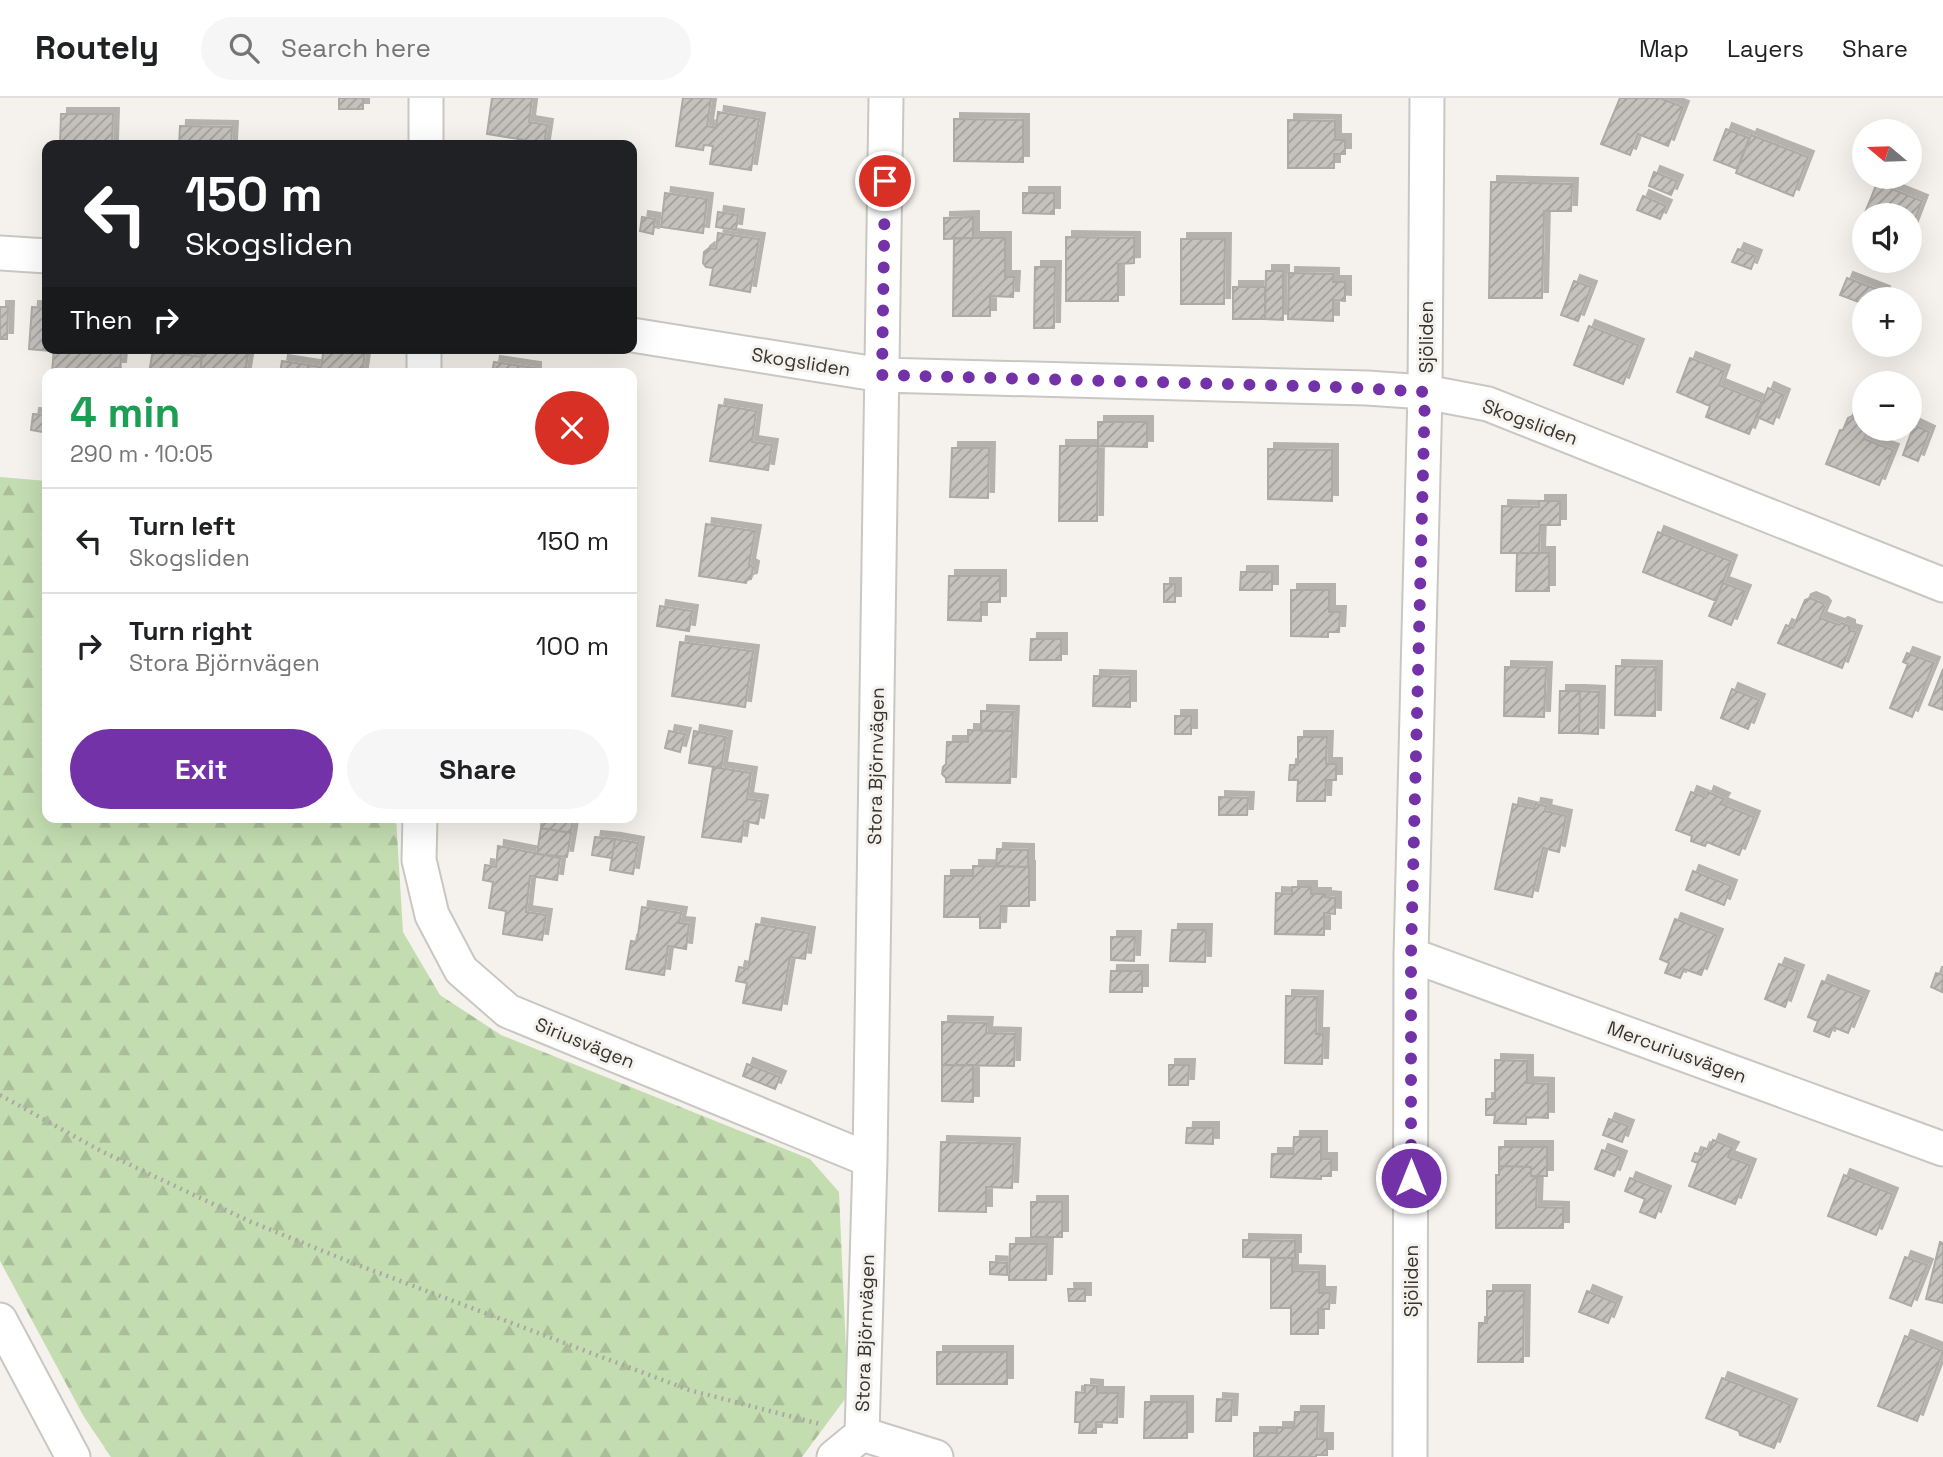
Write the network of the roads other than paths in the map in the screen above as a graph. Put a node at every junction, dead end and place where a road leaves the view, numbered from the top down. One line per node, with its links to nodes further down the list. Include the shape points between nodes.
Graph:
1 (426, 98): 4 (street)
2 (886, 98): 8 (street, Stora Björnvägen)
3 (1427, 98): 9 (street, Sjöliden)
4 (426, 140)
5 (0, 253): 6 (street)
6 (42, 256)
7 (637, 336): 8 (street, Skogsliden)
8 (882, 375): 9 (street, Skogsliden); 14 (street, Stora Björnvägen)
9 (1425, 392): 10 (street, Skogsliden, via 1488,404); 12 (street, Sjöliden)
10 (1943, 585)
11 (420, 823): 14 (street, Siriusvägen, via 419,860 432,915 461,971 508,1011)
12 (1411, 955): 13 (street, Mercuriusvägen); 20 (street, Sjöliden)
13 (1943, 1149)
14 (870, 1160): 16 (street, Stora Björnvägen)
15 (0, 1320): 17 (street)
16 (862, 1434): 18 (street); 19 (street)
17 (73, 1457)
18 (834, 1457)
19 (936, 1457)
20 (1410, 1457)

